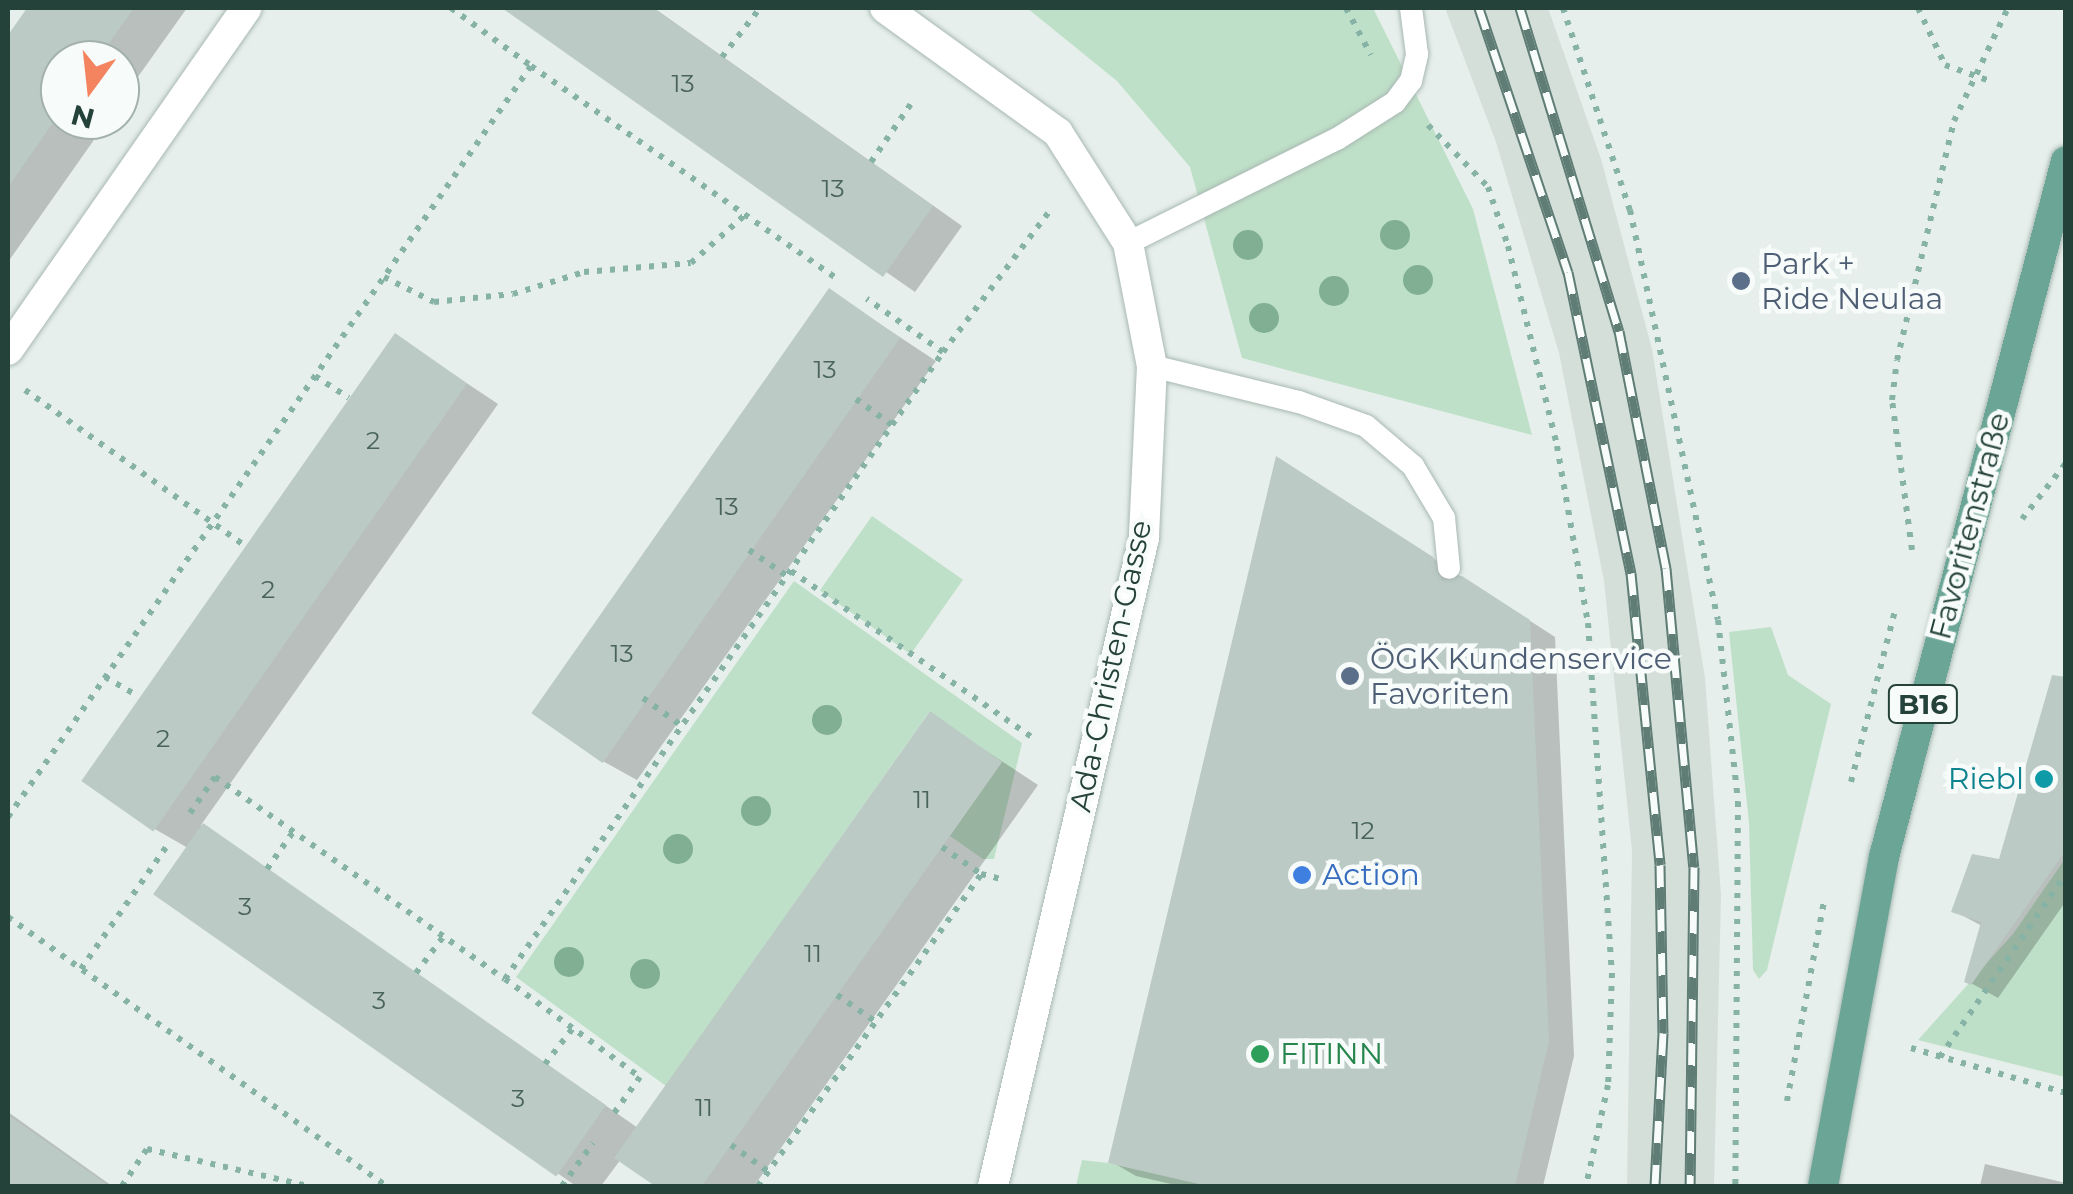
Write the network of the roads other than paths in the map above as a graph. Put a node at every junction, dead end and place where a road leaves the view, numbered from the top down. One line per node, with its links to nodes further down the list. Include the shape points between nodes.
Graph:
1 (247, 8): 6 (street)
2 (885, 8): 5 (street, Ada-Christen-Gasse, via 1058,133)
3 (1412, 8): 5 (lane, via 1417,54 1395,102 1337,139)
4 (2066, 162): 10 (main road, Favoritenstraße / B16, via 1884,857)
5 (1128, 244): 7 (street, Ada-Christen-Gasse)
6 (8, 350)
7 (1152, 366): 8 (lane, via 1300,402 1366,426 1413,466 1429,492 1444,518); 9 (street, Ada-Christen-Gasse, via 1144,538)
8 (1449, 568)
9 (993, 1186)
10 (1823, 1186)

